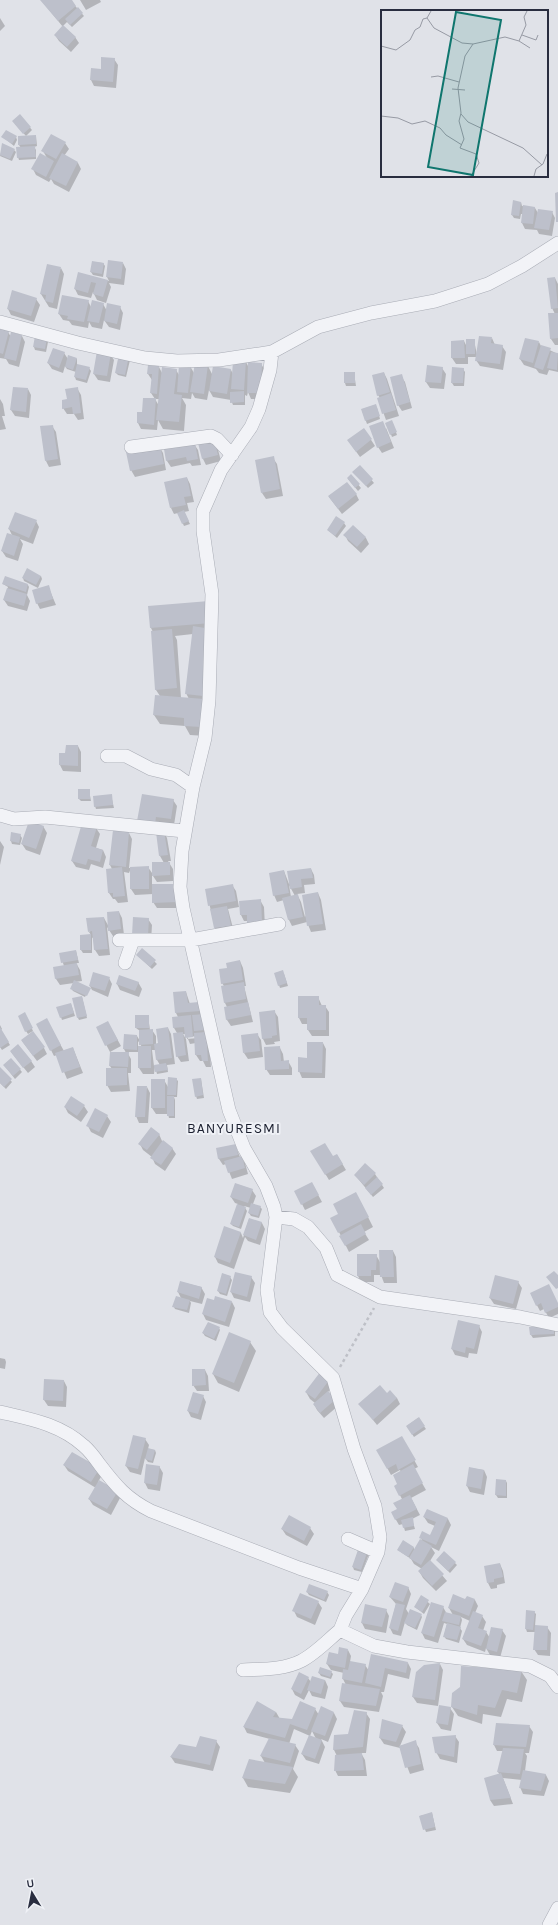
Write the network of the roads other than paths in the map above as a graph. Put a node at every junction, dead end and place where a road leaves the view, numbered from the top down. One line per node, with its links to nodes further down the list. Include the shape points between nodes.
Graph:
1 (558, 243): 3 (street, via 488,284 435,301 325,325)
2 (0, 322): 3 (street, via 145,358 177,361 219,360)
3 (272, 352): 5 (street, via 270,370 259,409 251,427)
4 (130, 447): 5 (street, via 211,436)
5 (232, 455): 7 (street, via 221,470 203,511 203,531 212,594 212,632 205,738)
6 (107, 756): 7 (street, via 126,756 151,769 176,776)
7 (193, 788): 9 (street)
8 (0, 815): 9 (street, via 14,819 45,817)
9 (184, 831): 13 (street, via 180,887)
10 (279, 924): 13 (street)
11 (118, 940): 12 (street)
12 (133, 940): 13 (street); 14 (street)
13 (191, 940): 15 (street, via 229,1110 244,1148 266,1186)
14 (125, 963)
15 (276, 1217): 16 (street, via 294,1219 308,1227 324,1244 337,1275 380,1297); 19 (street, via 267,1290 270,1312 282,1328 333,1378 354,1449 375,1506 380,1537)
16 (558, 1325)
17 (0, 1412): 20 (street, via 37,1420 71,1435 86,1446 119,1489 151,1511 299,1568)
18 (348, 1539): 19 (street)
19 (378, 1552): 20 (street)
20 (362, 1589): 21 (street)
21 (340, 1630): 22 (street, via 300,1661 278,1668); 23 (street, via 374,1646 530,1666 550,1676)
22 (243, 1670)
23 (558, 1687)
24 (558, 1908): 25 (street)
25 (549, 1925)

